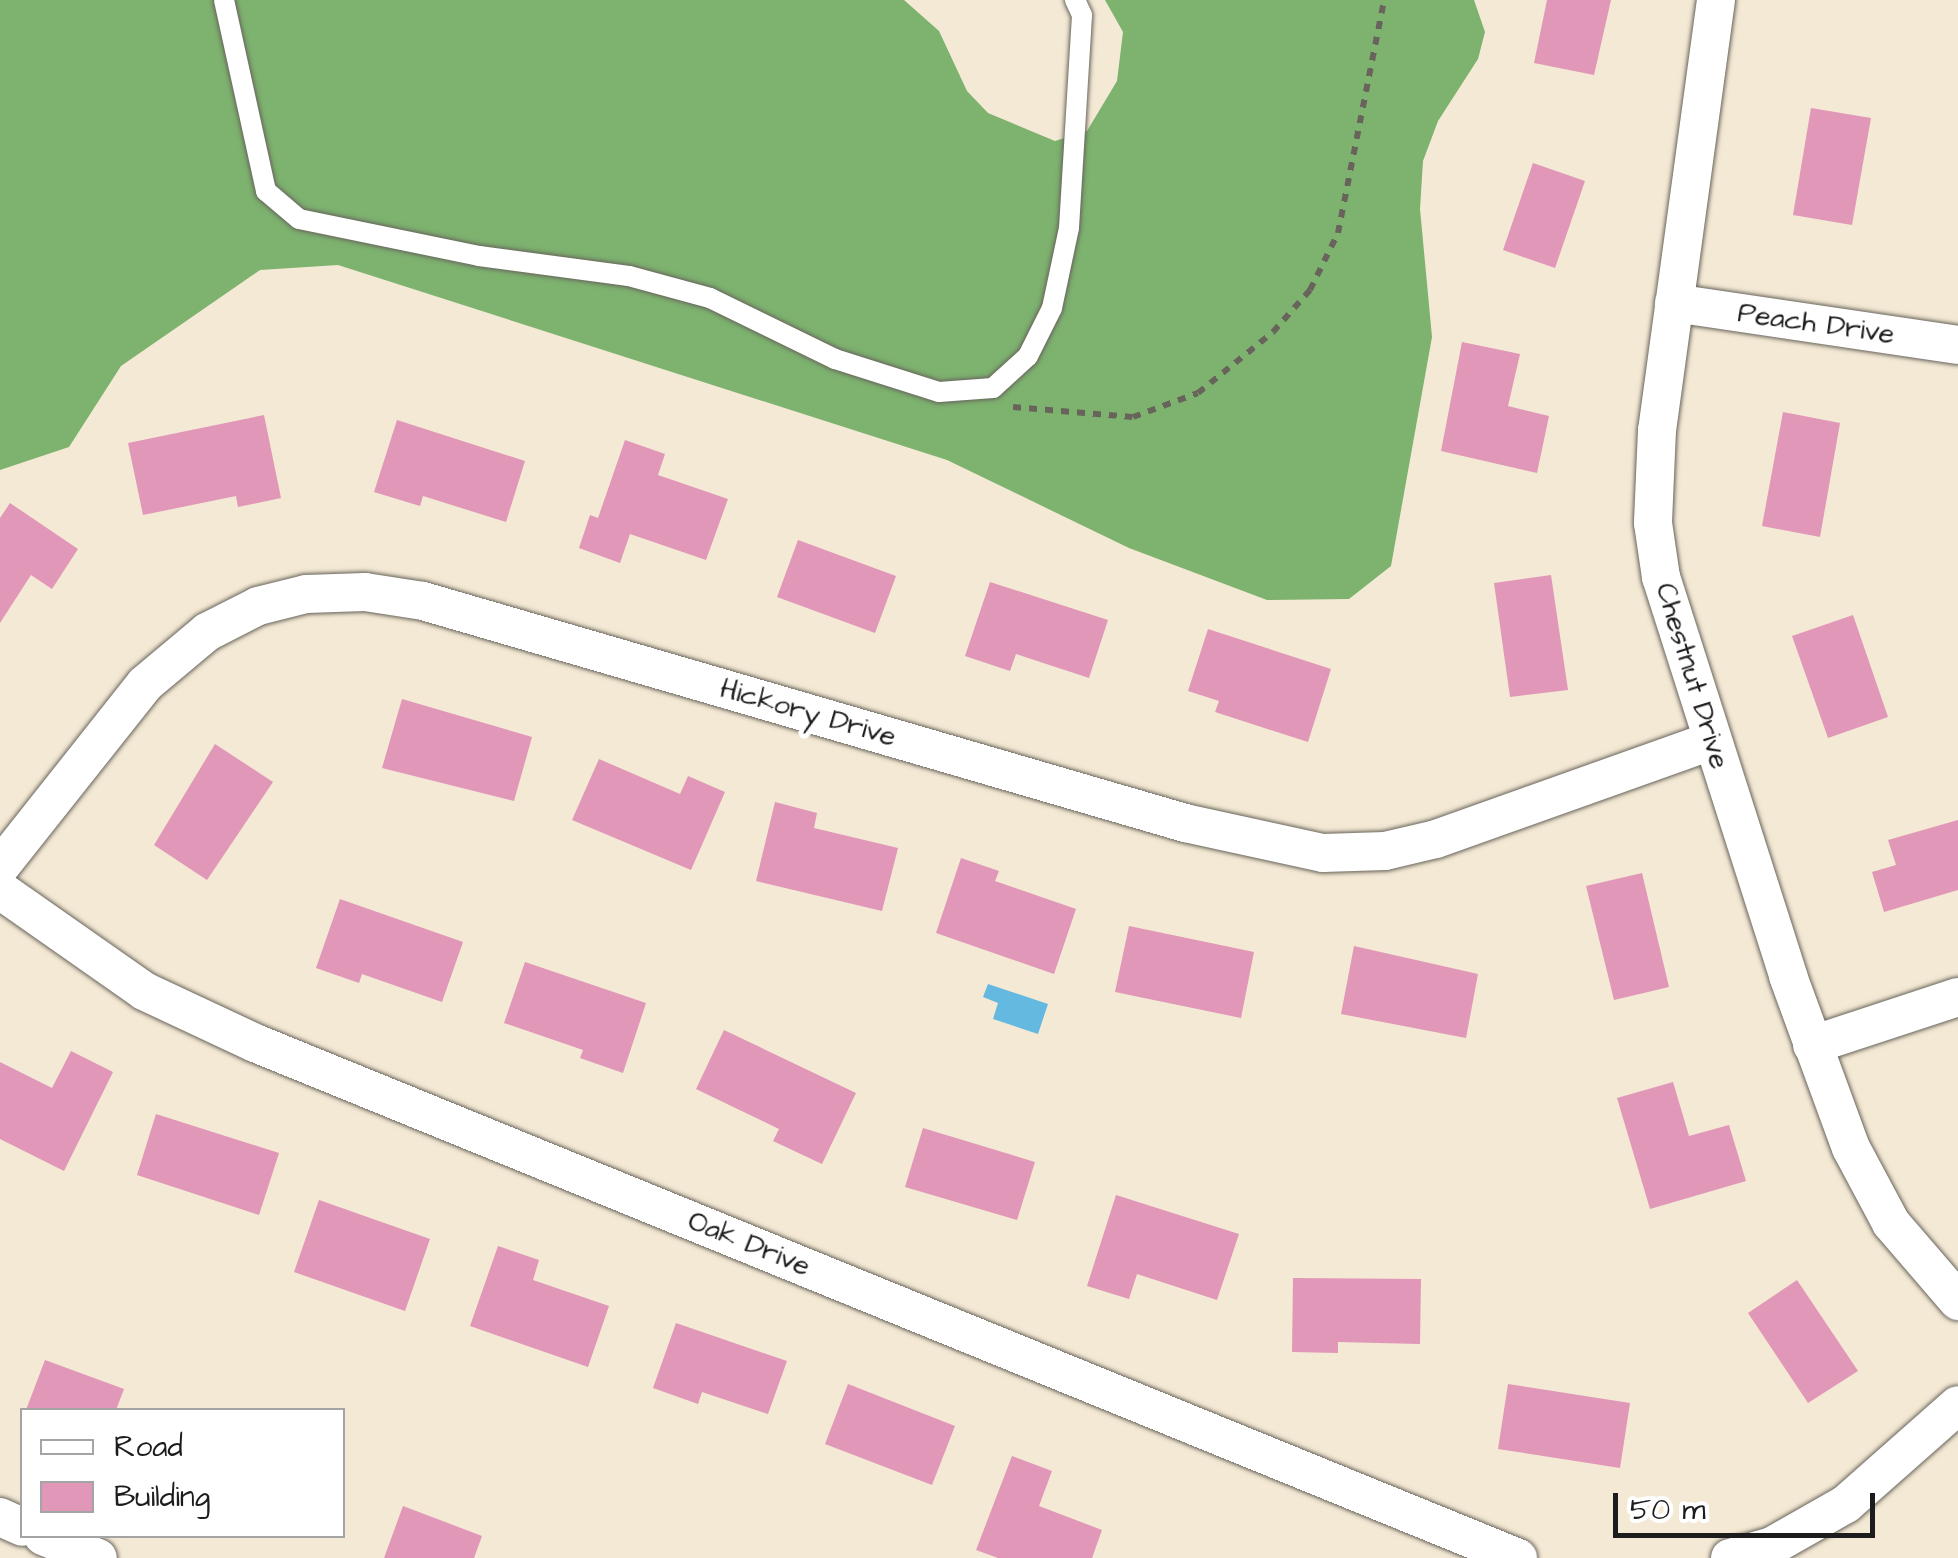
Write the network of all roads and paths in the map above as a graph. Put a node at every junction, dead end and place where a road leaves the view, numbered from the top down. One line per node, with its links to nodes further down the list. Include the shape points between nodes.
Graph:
1 (224, 0): 2 (lane, via 266,192 300,219 388,240 629,276 710,298 834,360 939,392 993,388 1028,356 1052,308 1068,228 1082,14)
2 (1075, 0)
3 (1384, 0): 7 (path, via 1338,233 1310,290 1273,332 1198,393 1133,416)
4 (1716, 0): 5 (street, Chestnut Drive)
5 (1674, 302): 6 (street, Peach Drive); 8 (street, Chestnut Drive, via 1657,430 1654,522 1673,631)
6 (1958, 345)
7 (1009, 406)
8 (1711, 741): 9 (street, Hickory Drive, via 1436,840 1385,851 1323,853 1184,823 422,600 306,594 258,606 207,632 145,684); 12 (street, Chestnut Drive)
9 (0, 867)
10 (0, 890): 17 (street, Oak Drive, via 144,991 255,1044)
11 (1958, 997): 12 (street)
12 (1812, 1045): 13 (street, Chestnut Drive, via 1869,1190)
13 (1958, 1301)
14 (1958, 1405): 18 (street, via 1846,1504 1772,1546)
15 (48, 1538): 16 (street)
16 (98, 1558)
17 (1518, 1558)
18 (1730, 1558)

